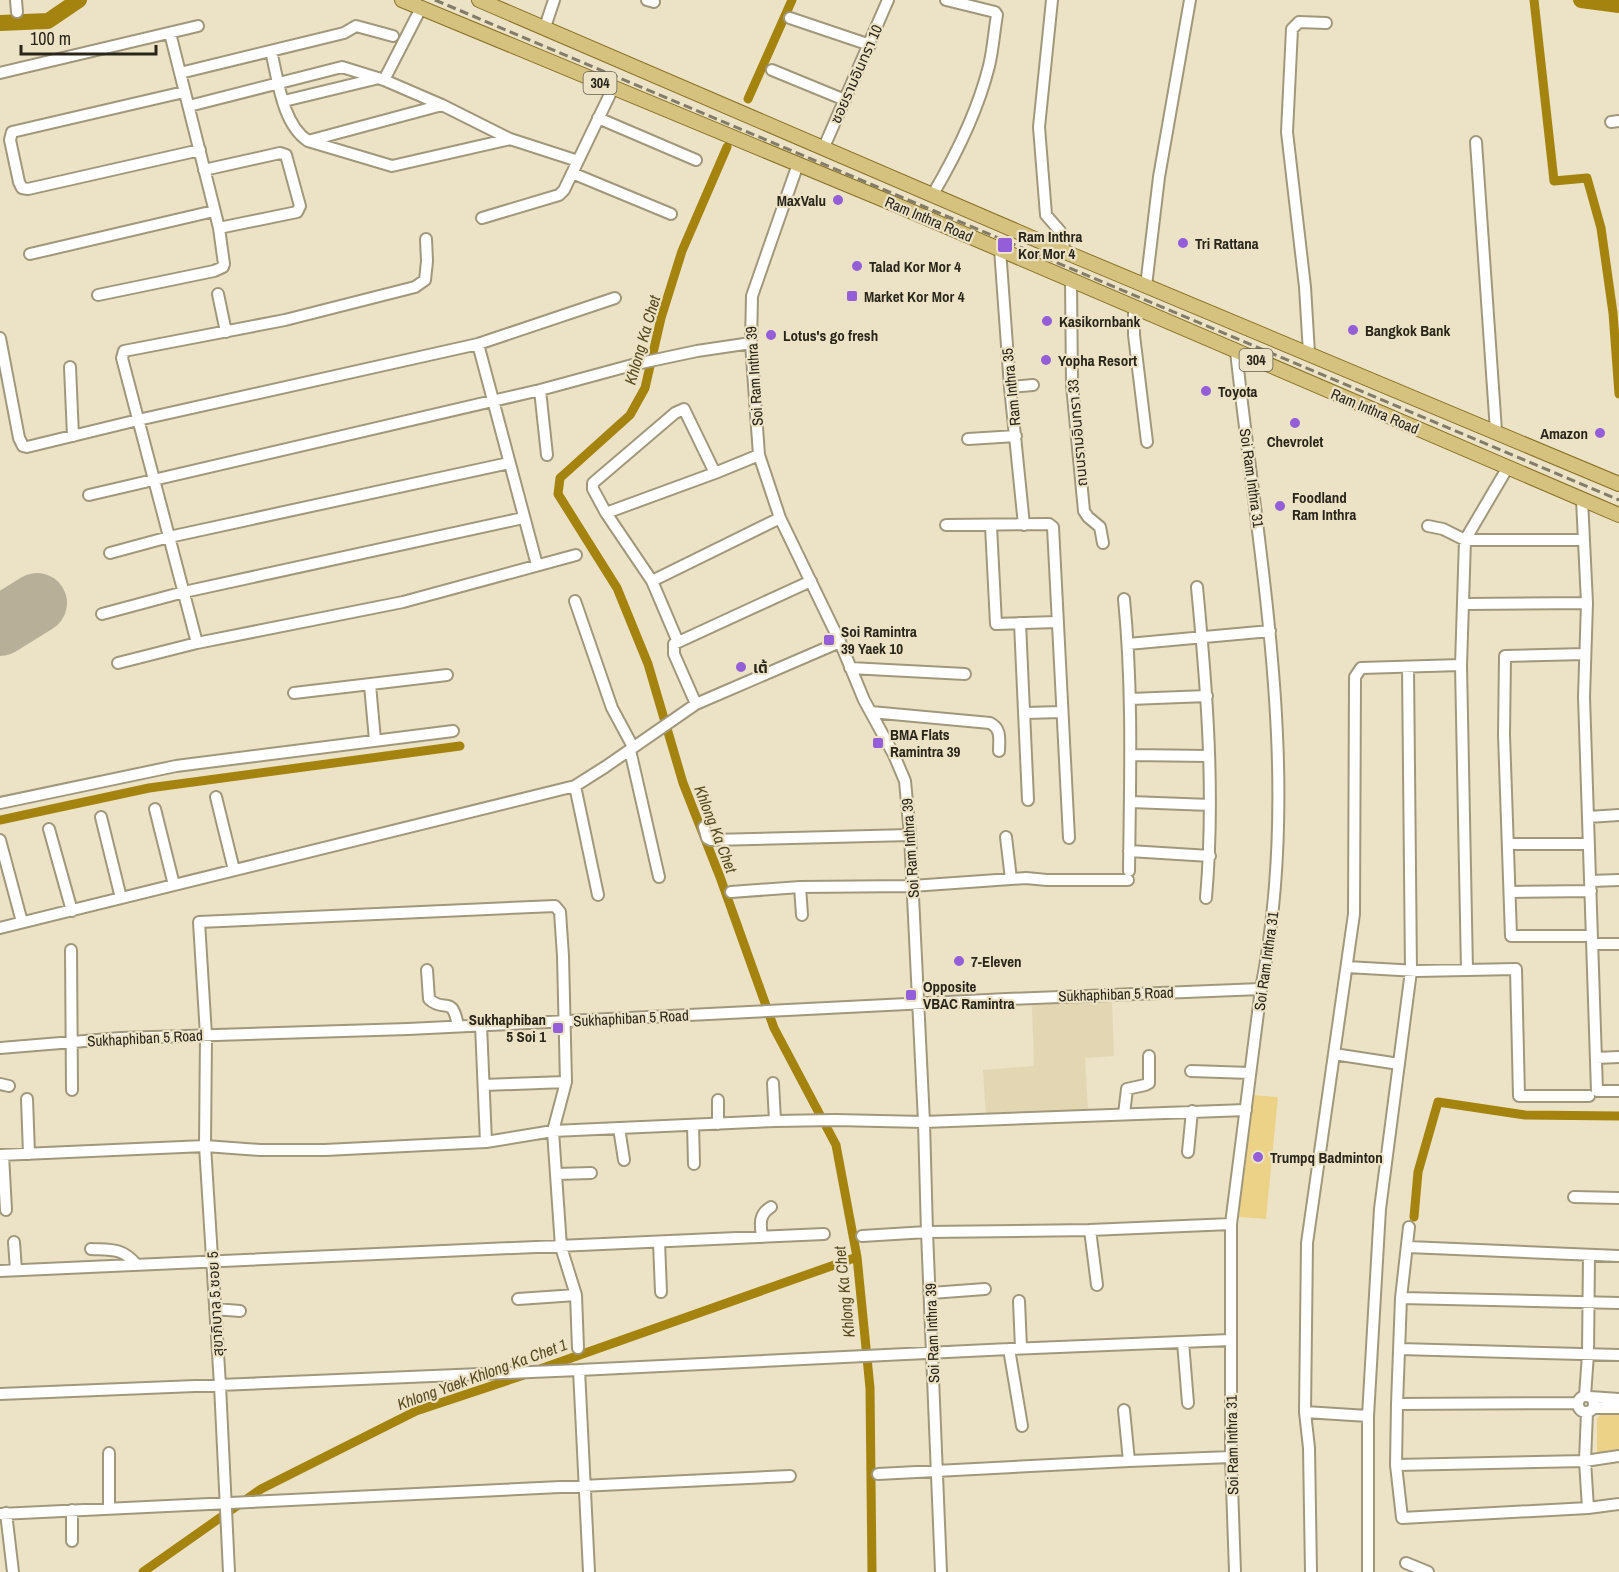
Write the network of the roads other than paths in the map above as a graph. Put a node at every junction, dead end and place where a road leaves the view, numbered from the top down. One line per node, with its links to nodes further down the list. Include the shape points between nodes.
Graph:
1 (16, 0): 10 (street)
2 (402, 0): 9 (main road, Ram Inthra Road / 304)
3 (479, 0): 14 (main road, Ram Inthra Road / 304)
4 (554, 0): 14 (street)
5 (888, 0): 17 (street, ซอยรามอินทรา 10)
6 (946, 0): 41 (street, via 997,15 989,65 962,141)
7 (1052, 0): 48 (street, via 1039,127 1046,215 1060,231)
8 (1190, 0): 51 (street, via 1157,190)
9 (421, 8): 22 (street); 24 (main road, Ram Inthra Road / 304)
10 (17, 12)
11 (790, 18): 17 (street)
12 (1326, 23): 61 (street, via 1297,23 1292,29 1287,132)
13 (198, 26): 15 (street)
14 (545, 27): 34 (main road, Ram Inthra Road / 304)
15 (170, 33): 20 (street); 21 (street)
16 (393, 36): 18 (street, via 356,26 344,33)
17 (870, 45): 26 (street, ซอยรามอินทรา 10)
18 (271, 51): 21 (street); 23 (street)
19 (772, 70): 26 (street)
20 (0, 73)
21 (180, 73): 25 (street)
22 (379, 80): 23 (street, via 342,67); 27 (street); 28 (street)
23 (278, 82): 27 (street); 29 (street)
24 (613, 88): 30 (street); 38 (main road, Ram Inthra Road / 304)
25 (184, 92): 29 (street); 35 (street, via 12,132 10,140 19,182 28,189)
26 (845, 99): 34 (street, ซอยรามอินทรา 10)
27 (284, 101): 32 (street, via 289,121)
28 (442, 105): 31 (street); 32 (street)
29 (189, 106): 35 (street)
30 (598, 118): 36 (street); 37 (street)
31 (510, 139): 32 (street, via 392,166); 37 (street)
32 (308, 141)
33 (1476, 142): 68 (street)
34 (824, 147): 41 (main road, Ram Inthra Road / 304)
35 (200, 150): 39 (street)
36 (696, 160)
37 (578, 161): 40 (street)
38 (798, 164): 47 (main road, Ram Inthra Road / 304); 58 (street, Soi Ram Inthra 39, via 752,297)
39 (204, 170): 42 (street); 45 (street, via 286,154 300,207 297,212)
40 (572, 173): 43 (street); 44 (street, via 559,195)
41 (933, 194): 48 (main road, Ram Inthra Road / 304)
42 (214, 211): 45 (street); 49 (street)
43 (671, 214)
44 (482, 218)
45 (219, 228): 53 (street, via 224,264 219,269)
46 (426, 239): 56 (street, via 427,273 422,285)
47 (1000, 249): 50 (main road, Ram Inthra Road / 304); 64 (street, Ram Inthra 35)
48 (1065, 252): 51 (main road, Ram Inthra Road / 304)
49 (30, 254)
50 (1071, 280): 55 (main road, Ram Inthra Road / 304); 93 (street, ถนนรามอินทรา 33, via 1072,385 1084,512 1100,527)
51 (1146, 286): 61 (main road, Ram Inthra Road / 304)
52 (218, 294): 56 (street)
53 (98, 295)
54 (615, 298): 59 (street)
55 (1134, 307): 60 (main road, Ram Inthra Road / 304); 72 (street)
56 (226, 332): 67 (street, via 124,351 122,358)
57 (0, 338): 69 (street, via 21,443 27,447)
58 (752, 343): 65 (street, via 663,358); 74 (street, Soi Ram Inthra 39)
59 (478, 344): 66 (street); 67 (street)
60 (1236, 351): 76 (main road, Ram Inthra Road / 304); 108 (street, Soi Ram Inthra 31)
61 (1310, 353): 68 (main road, Ram Inthra Road / 304)
62 (70, 367): 69 (street)
63 (1034, 385): 64 (street)
64 (1010, 387): 70 (street, Ram Inthra 35)
65 (540, 390): 66 (street); 73 (street)
66 (492, 401): 75 (street); 78 (street)
67 (138, 420): 69 (street); 78 (street)
68 (1496, 431): 79 (main road, Ram Inthra Road / 304)
69 (73, 436)
70 (1016, 436): 71 (street); 87 (street, Ram Inthra 35)
71 (968, 439)
72 (1147, 442)
73 (547, 455)
74 (759, 455): 77 (street); 85 (street, Soi Ram Inthra 39)
75 (509, 463): 84 (street); 90 (street)
76 (1508, 467): 81 (main road, Ram Inthra Road / 304); 91 (street)
77 (715, 473): 82 (street); 82 (street, via 684,409 594,480 593,489)
78 (154, 478): 80 (street); 90 (street)
79 (1619, 484)
80 (89, 495)
81 (1582, 499): 83 (main road, Ram Inthra Road / 304); 92 (street)
82 (606, 513): 97 (street)
83 (1619, 515)
84 (523, 518): 96 (street); 100 (street)
85 (780, 518): 97 (street); 98 (street, Soi Ram Inthra 39)
86 (946, 525): 88 (street)
87 (1024, 525): 88 (street); 106 (street, via 1053,527)
88 (991, 526): 107 (street, via 996,624)
89 (1428, 526): 91 (street)
90 (170, 537): 94 (street); 100 (street)
91 (1465, 540): 92 (street); 104 (street)
92 (1584, 540): 103 (street)
93 (1103, 543)
94 (110, 552)
95 (576, 555): 96 (street)
96 (537, 565): 112 (street, via 403,602)
97 (651, 581): 110 (street)
98 (811, 581): 110 (street); 111 (street, Soi Ram Inthra 39)
99 (1197, 587): 109 (street)
100 (184, 592): 105 (street); 112 (street)
101 (1124, 599): 113 (street)
102 (575, 601): 131 (street, via 612,708)
103 (1587, 603): 104 (street); 114 (street)
104 (1464, 604): 116 (street)
105 (102, 614)
106 (1057, 622): 107 (street); 127 (street)
107 (1020, 623): 128 (street)
108 (1270, 631): 109 (street); 179 (street, Soi Ram Inthra 31, via 1277,708 1279,849)
109 (1202, 637): 113 (street); 123 (street)
110 (678, 642): 125 (street, via 674,644 674,654)
111 (840, 642): 118 (street, Soi Ram Inthra 39); 125 (street)
112 (197, 643): 115 (street)
113 (1128, 644): 124 (street)
114 (1585, 654): 143 (street); 151 (street, via 1505,656)
115 (118, 663)
116 (1461, 665): 117 (street); 177 (street)
117 (1408, 667): 175 (street, via 1361,668 1354,677 1353,914); 178 (street)
118 (850, 668): 119 (street); 126 (street, Soi Ram Inthra 39)
119 (965, 674)
120 (447, 675): 121 (street)
121 (370, 685): 122 (street); 130 (street)
122 (294, 693)
123 (1207, 696): 124 (street); 134 (street)
124 (1130, 699): 133 (street)
125 (696, 704): 131 (street)
126 (871, 712): 132 (street, via 990,723 999,730); 147 (street, Soi Ram Inthra 39, via 905,781)
127 (1062, 712): 128 (street); 149 (street)
128 (1024, 713): 137 (street)
129 (453, 731): 130 (street)
130 (375, 740): 139 (street, via 176,766)
131 (632, 749): 135 (street); 156 (street)
132 (999, 751)
133 (1131, 755): 134 (street); 138 (street)
134 (1209, 756): 140 (street)
135 (575, 786): 155 (street); 165 (street)
136 (216, 797): 155 (street)
137 (1028, 800)
138 (1131, 802): 140 (street); 153 (street)
139 (0, 803)
140 (1210, 805): 154 (street)
141 (155, 809): 159 (street)
142 (1619, 815): 143 (street)
143 (1588, 817): 152 (street)
144 (101, 818): 166 (street)
145 (704, 827): 147 (street, via 711,840)
146 (49, 829): 168 (street)
147 (910, 835): 160 (street, Soi Ram Inthra 39)
148 (1006, 837): 157 (street)
149 (1069, 838)
150 (0, 840): 170 (street)
151 (1509, 844): 152 (street); 164 (street)
152 (1589, 844): 161 (street)
153 (1129, 851): 154 (street); 157 (street, via 1129,876)
154 (1210, 856): 167 (street)
155 (234, 870): 159 (street)
156 (659, 877)
157 (1011, 879): 160 (street)
158 (1619, 880): 161 (street)
159 (174, 885): 166 (street)
160 (912, 886): 162 (street); 180 (street, Soi Ram Inthra 39)
161 (1591, 886): 164 (street); 172 (street)
162 (800, 887): 163 (street); 169 (street)
163 (730, 892)
164 (1510, 892): 172 (street, via 1511,936)
165 (598, 895)
166 (122, 898): 168 (street)
167 (1206, 898)
168 (72, 911): 170 (street)
169 (802, 915)
170 (22, 922): 171 (street)
171 (0, 928)
172 (1592, 940): 173 (street); 190 (street)
173 (1619, 944)
174 (71, 950): 185 (street)
175 (1347, 967): 178 (street); 187 (street)
176 (427, 970): 183 (street, via 429,999 452,1008)
177 (1467, 970): 178 (street); 199 (street, via 1516,969 1518,1096)
178 (1411, 971): 191 (street)
179 (1261, 989): 180 (street, Sukhaphiban 5 Road); 193 (street, Soi Ram Inthra 31)
180 (918, 1004): 181 (street, Sukhaphiban 5 Road); 206 (street, Soi Ram Inthra 39)
181 (566, 1022): 182 (street, Sukhaphiban 5 Road); 184 (street, สุขาภิบาล 5 ซอย 5, via 560,912 555,906 199,922); 194 (street)
182 (481, 1025): 183 (street, Sukhaphiban 5 Road); 196 (street)
183 (458, 1026): 184 (street, Sukhaphiban 5 Road)
184 (206, 1035): 185 (street, Sukhaphiban 5 Road); 212 (street, สุขาภิบาล 5 ซอย 5)
185 (70, 1042): 186 (street, Sukhaphiban 5 Road); 197 (street)
186 (0, 1048)
187 (1334, 1054): 191 (street); 272 (street, via 1307,1243)
188 (1149, 1056): 204 (street, via 1149,1083 1127,1089)
189 (1619, 1057): 190 (street)
190 (1596, 1058): 198 (street, via 1597,1091)
191 (1399, 1064): 273 (street, via 1380,1209)
192 (1191, 1071): 193 (street)
193 (1250, 1073): 202 (street, Soi Ram Inthra 31)
194 (566, 1082): 196 (street); 210 (street)
195 (773, 1083): 205 (street)
196 (484, 1085): 211 (street)
197 (72, 1090)
198 (1619, 1091)
199 (1589, 1096)
200 (27, 1099): 214 (street)
201 (717, 1100): 207 (street)
202 (1245, 1110): 203 (street); 224 (street, Soi Ram Inthra 31)
203 (1192, 1111): 204 (street); 213 (street)
204 (1124, 1114): 206 (street)
205 (775, 1121): 206 (street); 207 (street)
206 (924, 1122): 227 (street, Soi Ram Inthra 39)
207 (718, 1124): 208 (street)
208 (693, 1125): 209 (street); 217 (street)
209 (619, 1128): 210 (street); 216 (street)
210 (553, 1131): 211 (street); 219 (street)
211 (486, 1142): 212 (street, via 325,1150)
212 (205, 1146): 214 (street); 238 (street, สุขาภิบาล 5 ซอย 5)
213 (1188, 1152)
214 (29, 1154): 215 (street)
215 (2, 1155): 223 (street)
216 (624, 1160)
217 (694, 1164)
218 (591, 1173): 219 (street)
219 (556, 1174): 233 (street)
220 (1574, 1197): 221 (street)
221 (1619, 1198)
222 (771, 1207): 230 (street, via 761,1217)
223 (6, 1210)
224 (1231, 1224): 226 (street); 254 (street, Soi Ram Inthra 31)
225 (1409, 1227): 234 (street)
226 (1090, 1230): 227 (street); 242 (street)
227 (927, 1232): 229 (street); 245 (street, Soi Ram Inthra 39)
228 (824, 1234): 230 (street)
229 (862, 1236)
230 (762, 1237): 232 (street)
231 (14, 1242): 240 (street)
232 (659, 1242): 233 (street); 244 (street)
233 (561, 1247): 238 (street); 246 (street)
234 (1408, 1247): 236 (street); 247 (street)
235 (91, 1249): 239 (street, via 124,1252)
236 (1588, 1255): 237 (street); 250 (street)
237 (1619, 1256)
238 (213, 1262): 239 (street); 252 (street, สุขาภิบาล 5 ซอย 5)
239 (136, 1264): 240 (street)
240 (16, 1270): 241 (street)
241 (0, 1271)
242 (1096, 1285)
243 (985, 1289): 245 (street)
244 (661, 1292)
245 (931, 1293): 260 (street, Soi Ram Inthra 39)
246 (576, 1295): 248 (street); 256 (street)
247 (1401, 1298): 250 (street); 259 (street)
248 (518, 1299)
249 (1018, 1301): 258 (street)
250 (1589, 1302): 251 (street); 261 (street)
251 (1619, 1303)
252 (215, 1309): 253 (street); 264 (street, สุขาภิบาล 5 ซอย 5)
253 (240, 1311)
254 (1230, 1340): 255 (street); 277 (street, Soi Ram Inthra 31)
255 (1183, 1342): 258 (street); 267 (street)
256 (578, 1348)
257 (1009, 1348): 258 (street); 260 (street); 274 (street)
258 (1021, 1348)
259 (1400, 1349): 261 (street); 269 (street)
260 (933, 1352): 263 (street); 281 (street, Soi Ram Inthra 39)
261 (1588, 1354): 262 (street); 268 (street)
262 (1619, 1355)
263 (579, 1370): 264 (street); 284 (street)
264 (220, 1385): 265 (street); 285 (street, สุขาภิบาล 5 ซอย 5)
265 (0, 1394)
266 (1619, 1399): 268 (street)
267 (1188, 1403)
268 (1587, 1403): 269 (street); 270 (street); 279 (street)
269 (1397, 1404): 280 (street)
270 (1619, 1408)
271 (1124, 1410): 278 (street)
272 (1305, 1412): 273 (street); 298 (street)
273 (1368, 1416): 299 (street)
274 (1022, 1425)
275 (109, 1453): 288 (street)
276 (1619, 1456): 279 (street)
277 (1231, 1457): 278 (street); 297 (street, Soi Ram Inthra 31)
278 (1130, 1461): 281 (street)
279 (1585, 1461): 280 (street); 287 (street)
280 (1396, 1465): 287 (street, via 1402,1518)
281 (937, 1471): 282 (street); 296 (street, Soi Ram Inthra 39)
282 (878, 1474)
283 (790, 1476): 284 (street)
284 (586, 1487): 285 (street); 295 (street)
285 (227, 1503): 288 (street); 294 (street, สุขาภิบาล 5 ซอย 5)
286 (1619, 1504): 287 (street)
287 (1588, 1508)
288 (109, 1509): 289 (street)
289 (72, 1510): 290 (street); 291 (street)
290 (3, 1514): 293 (street)
291 (72, 1541)
292 (1406, 1563): 300 (street)
293 (13, 1572)
294 (229, 1572)
295 (589, 1572)
296 (940, 1572)
297 (1235, 1572)
298 (1311, 1572)
299 (1368, 1572)
300 (1428, 1572)

